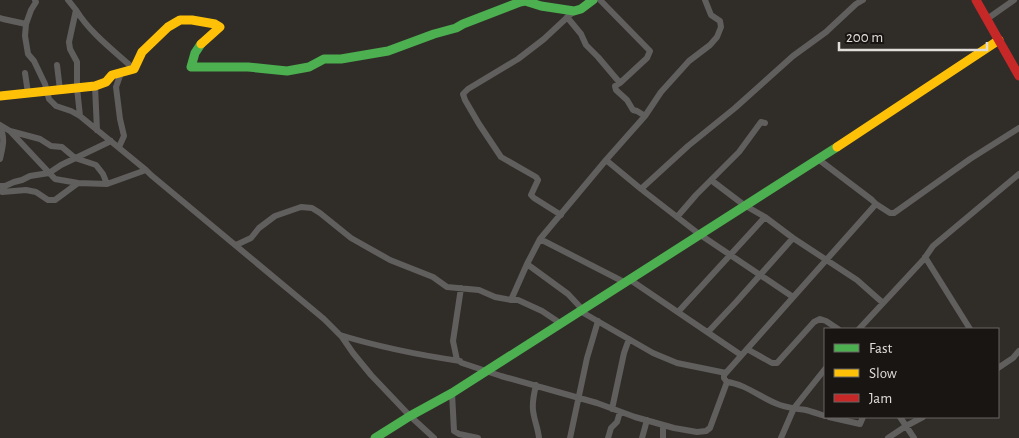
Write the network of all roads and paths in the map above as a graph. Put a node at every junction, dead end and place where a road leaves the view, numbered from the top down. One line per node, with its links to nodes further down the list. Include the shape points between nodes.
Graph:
1 (35, 0): 13 (street)
2 (68, 0): 9 (street)
3 (593, 0): 10 (street)
4 (600, 0): 20 (street, via 650,51 648,58)
5 (705, 0): 28 (street, via 711,15 720,21 717,37 661,92)
6 (863, 0): 47 (street, via 793,56)
7 (976, 0): 12 (street)
8 (1014, 0): 12 (street)
9 (76, 10): 16 (street, via 96,36); 22 (street, via 69,42 77,62)
10 (571, 14): 16 (street, via 520,2 456,28 388,50 324,59 310,67 287,71 191,67 192,56 199,45 220,27 180,20 168,26 142,52); 20 (street, via 586,44); 50 (street, via 518,59 463,94 478,124 501,157 536,177 538,180 531,195)
11 (0, 18): 13 (street)
12 (987, 19): 14 (street)
13 (26, 24): 24 (street, via 28,54)
14 (999, 40): 19 (street); 38 (street)
15 (57, 65): 23 (street)
16 (134, 69): 17 (street)
17 (121, 72): 21 (street); 35 (street, via 116,87 124,136)
18 (25, 73): 25 (street)
19 (1019, 76)
20 (620, 83): 28 (street, via 615,86 618,93 633,110)
21 (96, 86): 22 (street); 32 (street)
22 (77, 88): 23 (street); 27 (street)
23 (60, 90): 24 (street)
24 (47, 91): 25 (street); 27 (street, via 56,106)
25 (28, 93): 26 (street)
26 (0, 96)
27 (80, 116): 32 (street)
28 (646, 116): 39 (street)
29 (765, 123): 43 (street, via 756,128 739,152)
30 (0, 127): 33 (street); 37 (street, via 3,133)
31 (1019, 128): 48 (street, via 894,213)
32 (97, 130): 34 (street)
33 (10, 131): 36 (street, via 62,147); 41 (street)
34 (111, 141): 35 (street); 36 (street)
35 (119, 147): 40 (street)
36 (75, 158): 41 (street); 45 (street, via 96,165)
37 (0, 159)
38 (818, 159): 48 (street); 49 (street)
39 (606, 160): 47 (street); 50 (street)
40 (146, 170): 45 (street); 56 (street)
41 (49, 173): 44 (street, via 54,179); 46 (street, via 30,176)
42 (1019, 174): 58 (street, via 933,246)
43 (711, 180): 49 (street); 52 (street)
44 (78, 183): 45 (street); 46 (street, via 55,200 48,200 36,192 2,192)
45 (107, 184)
46 (0, 188)
47 (641, 189): 52 (street)
48 (876, 204): 59 (street)
49 (744, 205): 51 (street); 53 (street)
50 (561, 215): 55 (street)
51 (764, 216): 54 (street); 57 (street)
52 (677, 217): 53 (street)
53 (699, 234): 57 (street); 62 (street)
54 (793, 238): 59 (street); 61 (street)
55 (540, 239): 60 (street); 62 (street)
56 (236, 246): 63 (street, via 251,238 275,216 301,207 312,208 351,238 390,260 433,277 447,287); 75 (street)
57 (730, 255): 61 (street); 68 (street)
58 (925, 257): 66 (street); 73 (street)
59 (827, 260): 64 (street); 66 (street)
60 (527, 264): 65 (street); 67 (street, via 568,294)
61 (760, 275): 64 (street); 74 (street)
62 (627, 280): 67 (street); 68 (street)
63 (461, 288): 65 (street); 80 (street, via 453,341 457,360)
64 (793, 297): 77 (street)
65 (511, 300): 70 (street, via 542,311)
66 (883, 303): 72 (street)
67 (581, 310): 69 (street); 70 (street)
68 (678, 312): 74 (street)
69 (598, 321): 76 (street); 88 (street)
70 (560, 323): 83 (street)
71 (836, 328): 77 (street, via 820,319 814,322 777,363)
72 (860, 328)
73 (969, 328)
74 (708, 332): 79 (street)
75 (339, 334): 80 (street, via 366,343); 92 (street)
76 (629, 339): 84 (street, via 677,362); 90 (street)
77 (746, 349): 79 (street)
78 (1019, 351): 81 (street)
79 (741, 355): 84 (street)
80 (460, 361): 83 (street)
81 (999, 367)
82 (824, 370): 89 (street)
83 (486, 371): 86 (street); 87 (street)
84 (726, 373): 85 (street)
85 (726, 382): 89 (street); 101 (street, via 710,428)
86 (536, 386): 88 (street); 105 (street, via 533,411)
87 (452, 393): 92 (street); 104 (street, via 454,431)
88 (578, 398): 90 (street); 106 (street)
89 (794, 408): 93 (street); 111 (street)
90 (612, 409): 91 (street)
91 (620, 412): 98 (street); 107 (street)
92 (410, 416): 102 (street); 103 (street)
93 (824, 416)
94 (833, 418): 95 (street, via 860,424)
95 (863, 418)
96 (901, 418): 100 (street)
97 (921, 418): 100 (street)
98 (647, 420): 99 (street); 108 (street)
99 (663, 425): 101 (street); 109 (street)
100 (906, 426): 112 (street); 113 (street)
101 (705, 431): 110 (street)
102 (375, 438)
103 (434, 438)
104 (478, 438)
105 (538, 438)
106 (570, 438)
107 (608, 438)
108 (642, 438)
109 (663, 438)
110 (702, 438)
111 (781, 438)
112 (888, 438)
113 (914, 438)

